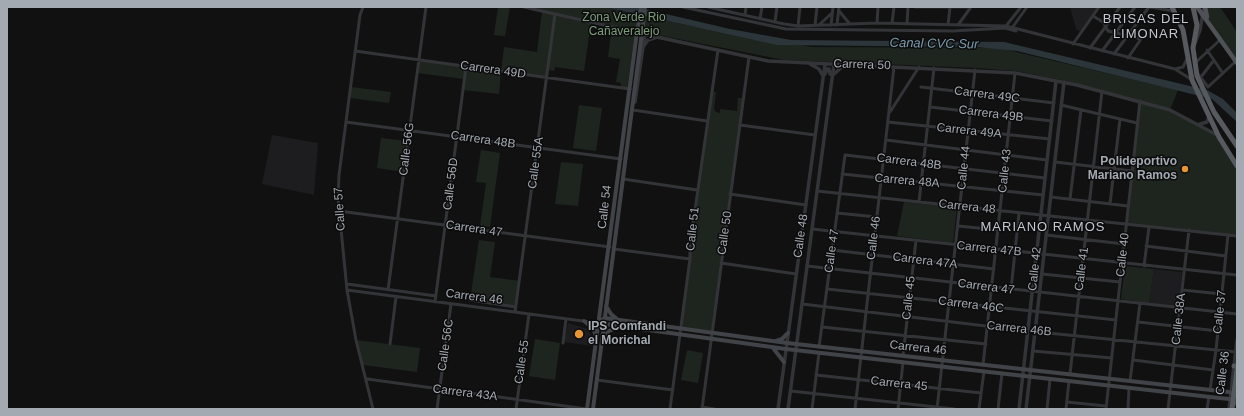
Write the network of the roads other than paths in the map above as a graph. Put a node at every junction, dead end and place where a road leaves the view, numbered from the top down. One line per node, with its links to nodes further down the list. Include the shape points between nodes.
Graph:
1 (363, 7): 68 (street, Calle 57)
2 (426, 7): 74 (street, Calle 56G)
3 (524, 7): 34 (street, Carrera 50)
4 (641, 7): 60 (main road, Calle 54, bridge)
5 (645, 7): 60 (main road, Calle 54, bridge)
6 (683, 7): 51 (street, via 786,29)
7 (708, 7): 36 (street)
8 (746, 7): 36 (street)
9 (762, 7): 38 (street)
10 (777, 7): 41 (street)
11 (800, 7): 50 (street)
12 (817, 7): 46 (street)
13 (833, 7): 32 (street)
14 (839, 7): 33 (street)
15 (878, 7): 42 (street)
16 (894, 7): 43 (street)
17 (908, 7): 45 (street)
18 (915, 7): 19 (street)
19 (924, 7): 20 (street)
20 (950, 7): 21 (street); 48 (street)
21 (970, 7): 49 (street)
22 (1021, 7): 53 (street)
23 (1027, 7): 54 (street)
24 (1100, 7): 37 (street)
25 (1120, 7): 52 (street)
26 (1134, 7): 56 (street)
27 (1150, 7): 31 (street); 58 (street)
28 (1193, 7): 65 (highway, via 1197,26)
29 (1197, 7): 35 (main road)
30 (1204, 7): 35 (street); 40 (main road)
31 (1174, 9): 73 (highway, via 1183,30)
32 (833, 11): 39 (street); 46 (street, via 827,19)
33 (839, 12): 44 (street); 47 (street)
34 (555, 14): 57 (street, Carrera 50); 91 (street, Calle 55A)
35 (1203, 14): 40 (main road); 65 (street)
36 (745, 15): 38 (street)
37 (1093, 16): 52 (street); 62 (street)
38 (760, 18): 41 (street)
39 (832, 20): 47 (street); 51 (street)
40 (1208, 21): 61 (main road)
41 (775, 22): 50 (street)
42 (877, 23): 43 (street); 44 (street)
43 (892, 23): 45 (street)
44 (851, 24): 47 (street)
45 (907, 24): 48 (street)
46 (817, 25): 50 (street); 51 (street)
47 (837, 25): 51 (street); 55 (street)
48 (948, 25): 49 (street); 55 (street)
49 (958, 25): 53 (street)
50 (798, 26)
51 (831, 26)
52 (1106, 26): 56 (street, via 1108,31); 64 (street)
53 (1005, 27): 54 (street); 55 (street)
54 (1011, 29): 62 (street)
55 (948, 30)
56 (1116, 33): 58 (street); 69 (street)
57 (645, 35): 59 (street, Carrera 50); 63 (street, Calle 54)
58 (1128, 36): 70 (street); 72 (street, via 1141,39)
59 (657, 37): 63 (street, via 648,40); 66 (street, Carrera 50)
60 (639, 39): 100 (main road, Calle 54); 108 (main road, Calle 54)
61 (1220, 39): 67 (street); 76 (main road)
62 (1072, 44): 64 (street)
63 (643, 47): 108 (street, Calle 54)
64 (1090, 48): 69 (street)
65 (1194, 48): 78 (highway)
66 (718, 50): 71 (street, Carrera 50); 116 (street, Calle 51)
67 (1207, 50): 75 (street); 78 (street)
68 (355, 51): 74 (street, Carrera 49D); 118 (street, Calle 57)
69 (1102, 51): 70 (street)
70 (1114, 54): 72 (street)
71 (749, 57): 77 (street, Carrera 50, via 768,61); 122 (street, Calle 50)
72 (1128, 58): 86 (street)
73 (1187, 59): 86 (street, via 1183,67); 96 (highway)
74 (418, 60): 83 (street, Carrera 49D); 124 (street, Calle 56G)
75 (1214, 60): 88 (street); 93 (street)
76 (1236, 61): 88 (street)
77 (808, 63): 79 (street, Carrera 50); 92 (street, via 819,69)
78 (1195, 63): 93 (highway, via 1196,72)
79 (825, 64): 80 (street, Carrera 50); 92 (street, Calle 48)
80 (834, 64): 81 (street, Carrera 50); 90 (street, Calle 48)
81 (846, 65): 82 (street, Carrera 50); 90 (street)
82 (894, 66): 84 (street, Carrera 50); 111 (street, Calle 46)
83 (466, 67): 91 (street, Carrera 49D); 128 (street, Calle 56D)
84 (919, 68): 85 (street, Carrera 50); 111 (street)
85 (934, 68): 87 (street, Carrera 50); 99 (street)
86 (1175, 69): 96 (street)
87 (975, 70): 89 (street, Carrera 50); 102 (street, Calle 44)
88 (1222, 72): 93 (street, via 1208,87)
89 (1016, 73): 94 (street, Carrera 50); 103 (street, Calle 43)
90 (832, 76): 97 (street, Calle 48)
91 (547, 78): 100 (street, Carrera 49D); 134 (street, Calle 55A)
92 (823, 79): 97 (street, via 826,70 829,69); 126 (street, Calle 48)
93 (1201, 80): 133 (highway, via 1214,112)
94 (1056, 81): 95 (street, Carrera 50); 105 (street, Calle 42)
95 (1064, 82): 101 (street, Carrera 50); 106 (street, Calle 42)
96 (1193, 82): 113 (highway)
97 (832, 83): 157 (street, Calle 48)
98 (921, 87): 99 (street, Carrera 49C)
99 (932, 88): 102 (street, Carrera 49C); 107 (street)
100 (630, 89): 138 (main road, Calle 54)
101 (1102, 91): 104 (street, Carrera 50); 112 (street, Calle 41)
102 (972, 93): 103 (street, Carrera 49C); 110 (street, Calle 44)
103 (1013, 98): 105 (street, Carrera 49C); 114 (street, Calle 43)
104 (1140, 101): 120 (street, Calle 40); 121 (street, Carrera 50, via 1170,110)
105 (1054, 103): 117 (street, Calle 42)
106 (1061, 105): 109 (street); 141 (street, Calle 42)
107 (930, 107): 110 (street, Carrera 49B); 123 (street)
108 (633, 110): 116 (street); 152 (main road, Calle 54)
109 (1081, 110): 112 (street); 143 (street)
110 (970, 111): 114 (street, Carrera 49B); 125 (street, Calle 44)
111 (889, 113): 119 (street, Calle 46)
112 (1100, 114): 115 (street); 145 (street, Calle 41)
113 (1209, 115): 121 (street, via 1205,124); 129 (highway)
114 (1011, 116): 117 (street, Carrera 49B); 127 (street, Calle 43)
115 (1120, 119): 120 (street); 147 (street)
116 (707, 121): 156 (street, Calle 51)
117 (1052, 121): 130 (street, Calle 42)
118 (346, 122): 124 (street, Carrera 48B); 171 (street, Calle 57, via 338,188)
119 (888, 122): 123 (street, Carrera 49A); 131 (street, Calle 46)
120 (1137, 124): 148 (street, Calle 40)
121 (1197, 124): 129 (street, Carrera 50)
122 (740, 125): 126 (street); 159 (street, Calle 50)
123 (928, 126): 125 (street, Carrera 49A); 132 (street)
124 (409, 130): 128 (street, Carrera 48B); 177 (street, Calle 56G)
125 (968, 131): 127 (street, Carrera 49A); 135 (street, Calle 44)
126 (815, 135): 168 (street, Calle 48)
127 (1009, 135): 130 (street, Carrera 49A); 137 (street, Calle 43)
128 (457, 137): 134 (street, Carrera 48B); 180 (street, Calle 56D)
129 (1219, 137): 144 (highway)
130 (1050, 139): 140 (street, Calle 42)
131 (886, 140): 132 (street); 139 (street, Calle 46)
132 (926, 145): 135 (street); 142 (street)
133 (1237, 146)
134 (538, 148): 138 (street, Carrera 48B); 190 (street, Calle 55A)
135 (966, 150): 137 (street); 146 (street, Calle 44)
136 (847, 155): 139 (street, Carrera 48B); 150 (street, Calle 47)
137 (1007, 155): 140 (street); 149 (street, Calle 43)
138 (621, 159): 198 (main road, Calle 54)
139 (884, 159): 142 (street, Carrera 48B); 153 (street, Calle 46)
140 (1047, 160): 151 (street, Calle 42)
141 (1055, 162): 143 (street); 162 (street, Calle 42)
142 (924, 164): 146 (street, Carrera 48B); 154 (street)
143 (1074, 164): 145 (street); 164 (street)
144 (1237, 165)
145 (1094, 166): 147 (street); 166 (street, Calle 41)
146 (964, 169): 149 (street, Carrera 48B); 155 (street, Calle 44)
147 (1114, 169): 148 (street); 167 (street)
148 (1132, 171): 170 (street, Calle 40)
149 (1005, 173): 151 (street, Carrera 48B); 158 (street, Calle 43)
150 (842, 174): 153 (street, Carrera 48A); 160 (street, Calle 47)
151 (1045, 178): 161 (street, Calle 42)
152 (623, 179): 156 (street); 198 (main road, Calle 54)
153 (881, 179): 154 (street, Carrera 48A); 163 (street, Calle 46)
154 (922, 182): 155 (street, Carrera 48A); 165 (street)
155 (962, 186): 158 (street, Carrera 48A); 169 (street, Calle 44)
156 (697, 190): 207 (street, Calle 51)
157 (817, 191): 160 (street, Carrera 48); 184 (street, Calle 48)
158 (1003, 191): 161 (street, Carrera 48A); 172 (street, Calle 43)
159 (730, 194): 168 (street); 210 (street, Calle 50)
160 (840, 194): 163 (street, Carrera 48); 173 (street, Calle 47)
161 (1043, 195): 175 (street, Calle 42)
162 (1051, 197): 164 (street); 176 (street, Calle 42)
163 (879, 198): 165 (street, Carrera 48); 178 (street, Calle 46)
164 (1070, 199): 166 (street)
165 (919, 202): 169 (street, Carrera 48)
166 (1090, 202): 167 (street); 179 (street, Calle 41)
167 (1110, 204): 170 (street)
168 (806, 205): 219 (street, Calle 48)
169 (960, 206): 172 (street, Carrera 48); 182 (street, Calle 44)
170 (1128, 206): 181 (street, Calle 40)
171 (339, 211): 177 (street, Carrera 47); 227 (street, Calle 57)
172 (1000, 211): 174 (street, Carrera 48); 185 (street, Calle 43)
173 (837, 213): 178 (street); 187 (street, Calle 47)
174 (1019, 213): 175 (street, Carrera 48); 202 (street)
175 (1041, 216): 176 (street, Carrera 48); 204 (street, Calle 42)
176 (1048, 216): 179 (street, Carrera 48); 188 (street, Calle 42)
177 (397, 218): 180 (street, Carrera 47); 231 (street, Calle 56G)
178 (877, 218): 191 (street, Calle 46)
179 (1088, 221): 181 (street, Carrera 48); 194 (street, Calle 41)
180 (446, 225): 190 (street, Carrera 47); 238 (street, Calle 56D)
181 (1126, 225): 183 (street, Carrera 48); 195 (street, Calle 40)
182 (958, 226): 185 (street); 196 (street, Calle 44)
183 (1149, 227): 186 (street, Carrera 48); 197 (street)
184 (812, 229): 187 (street, Carrera 47B); 213 (street, Calle 48)
185 (998, 230): 200 (street, Calle 43)
186 (1189, 230): 189 (street, Carrera 48); 201 (street, Calle 38A)
187 (834, 231): 191 (street, Carrera 47B); 199 (street, Calle 47)
188 (1046, 235): 194 (street); 205 (street, Calle 42)
189 (1228, 235): 192 (street, Carrera 48); 206 (street, Calle 37)
190 (526, 236): 198 (street, Carrera 47); 251 (street, Calle 55A)
191 (875, 236): 193 (street, Carrera 47B); 203 (street, Calle 46)
192 (1237, 236)
193 (916, 240): 196 (street, Carrera 47B); 208 (street, Calle 45)
194 (1085, 240): 195 (street); 209 (street, Calle 41)
195 (1124, 244): 212 (street, Calle 40)
196 (956, 245): 200 (street, Carrera 47B); 211 (street, Calle 44)
197 (1146, 246): 201 (street); 214 (street)
198 (612, 248): 207 (street, Carrera 47); 249 (main road, Calle 54); 270 (main road, Calle 54)
199 (832, 250): 203 (street, Carrera 47A); 215 (street, Calle 47)
200 (996, 250): 202 (street, Carrera 47B); 216 (street, Calle 43)
201 (1187, 251): 206 (street); 217 (street, Calle 38A)
202 (1015, 252): 204 (street, Carrera 47B); 232 (street)
203 (872, 254): 208 (street, Carrera 47A); 218 (street, Calle 46)
204 (1037, 254): 205 (street, Carrera 47B); 235 (street, Calle 42)
205 (1044, 255): 209 (street, Carrera 47B); 220 (street, Calle 42)
206 (1226, 256): 221 (street, Calle 37)
207 (690, 259): 277 (street, Calle 51)
208 (914, 259): 211 (street, Carrera 47A); 223 (street, Calle 45)
209 (1083, 260): 212 (street, Carrera 47B); 224 (street, Calle 41)
210 (721, 263): 219 (street); 283 (street, Calle 50)
211 (954, 264): 216 (street, Carrera 47A); 226 (street, Calle 44)
212 (1122, 264): 214 (street, Carrera 47B); 225 (street, Calle 40)
213 (807, 266): 215 (street, Carrera 47); 248 (street, Calle 48)
214 (1144, 266): 217 (street, Carrera 47B)
215 (829, 269): 218 (street, Carrera 47); 228 (street, Calle 47)
216 (994, 269): 229 (street, Calle 43)
217 (1184, 270): 221 (street, Carrera 47B); 233 (street, Calle 38A)
218 (870, 273): 223 (street, Carrera 47); 234 (street, Calle 46)
219 (796, 274): 284 (street, Calle 48)
220 (1042, 274): 224 (street); 236 (street, Calle 42)
221 (1224, 274): 222 (street, Carrera 47B); 237 (street, Calle 37)
222 (1237, 275)
223 (912, 278): 226 (street, Carrera 47); 241 (street, Calle 45)
224 (1081, 278): 225 (street); 239 (street, Calle 41)
225 (1120, 282): 243 (street, Calle 40)
226 (951, 283): 229 (street, Carrera 47); 245 (street, Calle 44)
227 (347, 284): 230 (street, Calle 57); 231 (street, Carrera 46)
228 (827, 288): 234 (street, Carrera 46C); 250 (street, Calle 47)
229 (992, 288): 232 (street, Carrera 47); 252 (street, Calle 43)
230 (347, 290): 240 (street, Carrera 46); 332 (street, Calle 57)
231 (388, 290): 238 (street, Carrera 46)
232 (1011, 290): 235 (street, Carrera 47)
233 (1182, 290): 237 (street); 253 (street, Calle 38A)
234 (868, 292): 241 (street, Carrera 46C); 254 (street, Calle 46)
235 (1032, 293): 236 (street, Carrera 47); 256 (street, Calle 42)
236 (1039, 293): 239 (street, Carrera 47); 257 (street, Calle 42)
237 (1222, 294): 258 (street, Calle 37)
238 (436, 296): 244 (street, Calle 56D)
239 (1079, 296): 243 (street, Carrera 47); 262 (street, Calle 41)
240 (396, 297): 244 (street, Carrera 46); 298 (street)
241 (910, 297): 245 (street, Carrera 46C); 261 (street, Calle 45)
242 (470, 300): 251 (street, Carrera 46)
243 (1118, 301): 246 (street, Carrera 47); 266 (street, Calle 40)
244 (435, 302): 247 (street, Carrera 46)
245 (949, 302): 252 (street, Carrera 46C); 268 (street, Calle 44)
246 (1140, 303): 253 (street, Carrera 47); 269 (street)
247 (451, 304): 255 (street, Carrera 46); 344 (street, Calle 56C)
248 (802, 304): 250 (street, Carrera 46B); 299 (street, Calle 48)
249 (606, 306): 263 (main road, Calle 54); 265 (main road, via 612,315)
250 (824, 306): 254 (street, Carrera 46B); 275 (street, Calle 47)
251 (516, 307): 255 (street, Calle 55A)
252 (990, 307): 256 (street, Carrera 46C); 273 (street, Calle 43)
253 (1180, 309): 258 (street, Carrera 47); 276 (street, Calle 38A)
254 (866, 311): 261 (street, Carrera 46B); 279 (street, Calle 46)
255 (515, 312): 259 (street, Carrera 46)
256 (1030, 312): 257 (street, Carrera 46C); 280 (street, Calle 42)
257 (1037, 312): 262 (street, Carrera 46C); 281 (street, Calle 42)
258 (1220, 313): 260 (street, Carrera 47); 282 (street, Calle 37)
259 (529, 314): 264 (street, Carrera 46); 354 (street, Calle 55)
260 (1237, 314)
261 (907, 316): 268 (street, Carrera 46B); 286 (street, Calle 45)
262 (1077, 316): 266 (street, Carrera 46C); 287 (street, Calle 41)
263 (605, 318): 265 (main road, Carrera 46); 270 (main road); 272 (main road, Calle 54)
264 (566, 319): 267 (street, Carrera 46); 296 (street)
265 (621, 320): 271 (main road, Carrera 46)
266 (1116, 320): 290 (street, Calle 40)
267 (584, 321): 270 (street, Carrera 46); 288 (main road, via 593,328)
268 (947, 321): 273 (street, Carrera 46B); 292 (street, Calle 44)
269 (1138, 322): 276 (street); 295 (street)
270 (598, 323): 272 (main road, Carrera 46); 288 (main road, Calle 54)
271 (647, 324): 277 (main road, Carrera 46); 278 (main road)
272 (604, 325): 274 (main road, Carrera 46); 289 (main road, Calle 54)
273 (988, 326): 280 (street, Carrera 46B); 300 (street, Calle 43)
274 (620, 327): 278 (main road, Carrera 46); 289 (main road, via 609,331)
275 (822, 327): 279 (street); 303 (street, Calle 47)
276 (1178, 327): 282 (street); 301 (street, Calle 38A)
277 (681, 329): 283 (main road, Carrera 46); 285 (street, Calle 51)
278 (646, 331): 285 (main road, Carrera 46)
279 (864, 331): 286 (street); 308 (street, Calle 46)
280 (1028, 331): 281 (street, Carrera 46B); 323 (street, Calle 42)
281 (1035, 331): 287 (street, Carrera 46B); 307 (street, Calle 42)
282 (1218, 331): 306 (street, Calle 37)
283 (712, 333): 291 (street, Calle 50); 294 (main road, Carrera 46)
284 (788, 333): 294 (main road, via 782,339); 297 (street, Calle 48)
285 (680, 335): 291 (main road, Carrera 46); 345 (street, Calle 51)
286 (905, 335): 292 (street); 312 (street, Calle 45)
287 (1074, 335): 290 (street, Carrera 46B); 311 (street, Calle 41)
288 (596, 336): 363 (main road, Calle 54)
289 (602, 338): 336 (main road, Calle 54)
290 (1114, 338): 295 (street, Carrera 46B); 314 (street, Calle 40)
291 (711, 339): 302 (main road, Carrera 46); 357 (street, Calle 50)
292 (945, 339): 300 (street); 315 (street, Calle 44)
293 (1237, 340): 309 (street, Calle 36)
294 (774, 341): 297 (main road, Carrera 46)
295 (1135, 341): 301 (street, Carrera 46B); 316 (street)
296 (563, 343)
297 (787, 343): 299 (main road, Carrera 46); 304 (street, Calle 48)
298 (390, 344)
299 (796, 344): 303 (main road, Carrera 46); 305 (street, Calle 48)
300 (986, 344): 319 (street, Calle 43)
301 (1176, 346): 306 (street, Carrera 46B); 320 (street, Calle 38A)
302 (772, 347): 304 (main road, Carrera 46); 317 (main road)
303 (819, 347): 308 (main road, Carrera 46)
304 (786, 349): 305 (main road, Carrera 46); 317 (street, Calle 48)
305 (796, 350): 310 (main road, Carrera 46); 347 (street, Calle 48)
306 (1216, 350): 309 (street, Carrera 46B); 325 (street, Calle 37)
307 (1033, 351): 311 (street); 324 (street, Calle 42)
308 (861, 352): 312 (main road, Carrera 46); 313 (street, Calle 46)
309 (1236, 352): 322 (street, Calle 36)
310 (819, 353): 313 (main road, Carrera 46); 328 (street)
311 (1072, 354): 314 (street); 329 (street, Calle 41)
312 (903, 356): 315 (main road, Carrera 46)
313 (861, 358): 318 (main road, Carrera 46); 333 (street, Calle 46)
314 (1112, 358): 335 (street, Calle 40)
315 (943, 360): 319 (main road, Carrera 46); 321 (street, Calle 44)
316 (1133, 360): 320 (street); 338 (street)
317 (784, 362): 367 (street, Calle 48)
318 (903, 362): 321 (main road, Carrera 46); 339 (street)
319 (983, 365): 323 (main road, Carrera 46)
320 (1174, 365): 325 (street); 341 (street, Calle 38A)
321 (942, 367): 326 (main road, Carrera 46); 342 (street, Calle 44)
322 (1236, 368): 352 (highway)
323 (1024, 369): 324 (main road, Carrera 46); 330 (street, Calle 42)
324 (1030, 370): 329 (main road, Carrera 46); 331 (street, Calle 42)
325 (1213, 370): 346 (street, Calle 37)
326 (984, 371): 327 (main road, Carrera 46); 349 (street)
327 (1002, 373): 330 (main road, Carrera 46); 374 (street)
328 (816, 374): 333 (street, Carrera 45); 350 (street)
329 (1070, 374): 335 (main road, Carrera 46)
330 (1023, 376): 331 (main road, Carrera 46); 375 (street, Calle 42)
331 (1030, 376): 334 (main road, Carrera 46); 376 (street, Calle 42)
332 (366, 379): 344 (street, Carrera 43A); 360 (street, Calle 57)
333 (858, 379): 339 (street, Carrera 45); 353 (street, Calle 46)
334 (1050, 379): 337 (main road, Carrera 46); 377 (street)
335 (1109, 379): 338 (main road, Carrera 46); 340 (street, Calle 40)
336 (597, 380): 345 (street); 364 (main road, Calle 54)
337 (1069, 381): 340 (main road, Carrera 46); 355 (street)
338 (1130, 381): 341 (main road, Carrera 46)
339 (900, 384): 342 (street, Carrera 45); 356 (street)
340 (1109, 385): 343 (main road, Carrera 46); 359 (street, Calle 40)
341 (1171, 386): 346 (main road, Carrera 46); 348 (street, Calle 38A)
342 (940, 388): 349 (street, Carrera 45); 358 (street, Calle 44)
343 (1129, 388): 348 (main road, Carrera 46); 379 (street)
344 (440, 390): 354 (street, Carrera 43A); 361 (street, Calle 56C)
345 (673, 390): 365 (street, Calle 51)
346 (1210, 390): 352 (main road, Carrera 46)
347 (790, 391): 350 (street); 368 (street, Calle 48)
348 (1171, 392): 351 (main road, Carrera 46); 380 (street, Calle 38A)
349 (981, 393): 373 (street)
350 (814, 394): 353 (street); 369 (street)
351 (1209, 397): 352 (main road, Carrera 46); 381 (street)
352 (1234, 397): 382 (street, Calle 36); 383 (highway)
353 (856, 398): 356 (street); 370 (street, Calle 46)
354 (517, 399): 362 (street, Calle 55); 363 (street, Carrera 43A)
355 (1067, 402): 359 (street); 378 (street)
356 (898, 403): 358 (street); 371 (street)
357 (702, 408): 366 (street)
358 (937, 408): 372 (street)
359 (1106, 408)
360 (373, 409)
361 (437, 409)
362 (516, 409)
363 (587, 409)
364 (593, 409)
365 (670, 409)
366 (714, 409)
367 (778, 409)
368 (788, 409)
369 (812, 409)
370 (855, 409)
371 (898, 409)
372 (954, 409)
373 (979, 409)
374 (998, 409)
375 (1019, 409)
376 (1026, 409)
377 (1047, 409)
378 (1066, 409)
379 (1128, 409)
380 (1168, 409)
381 (1208, 409)
382 (1229, 409)
383 (1232, 409)

